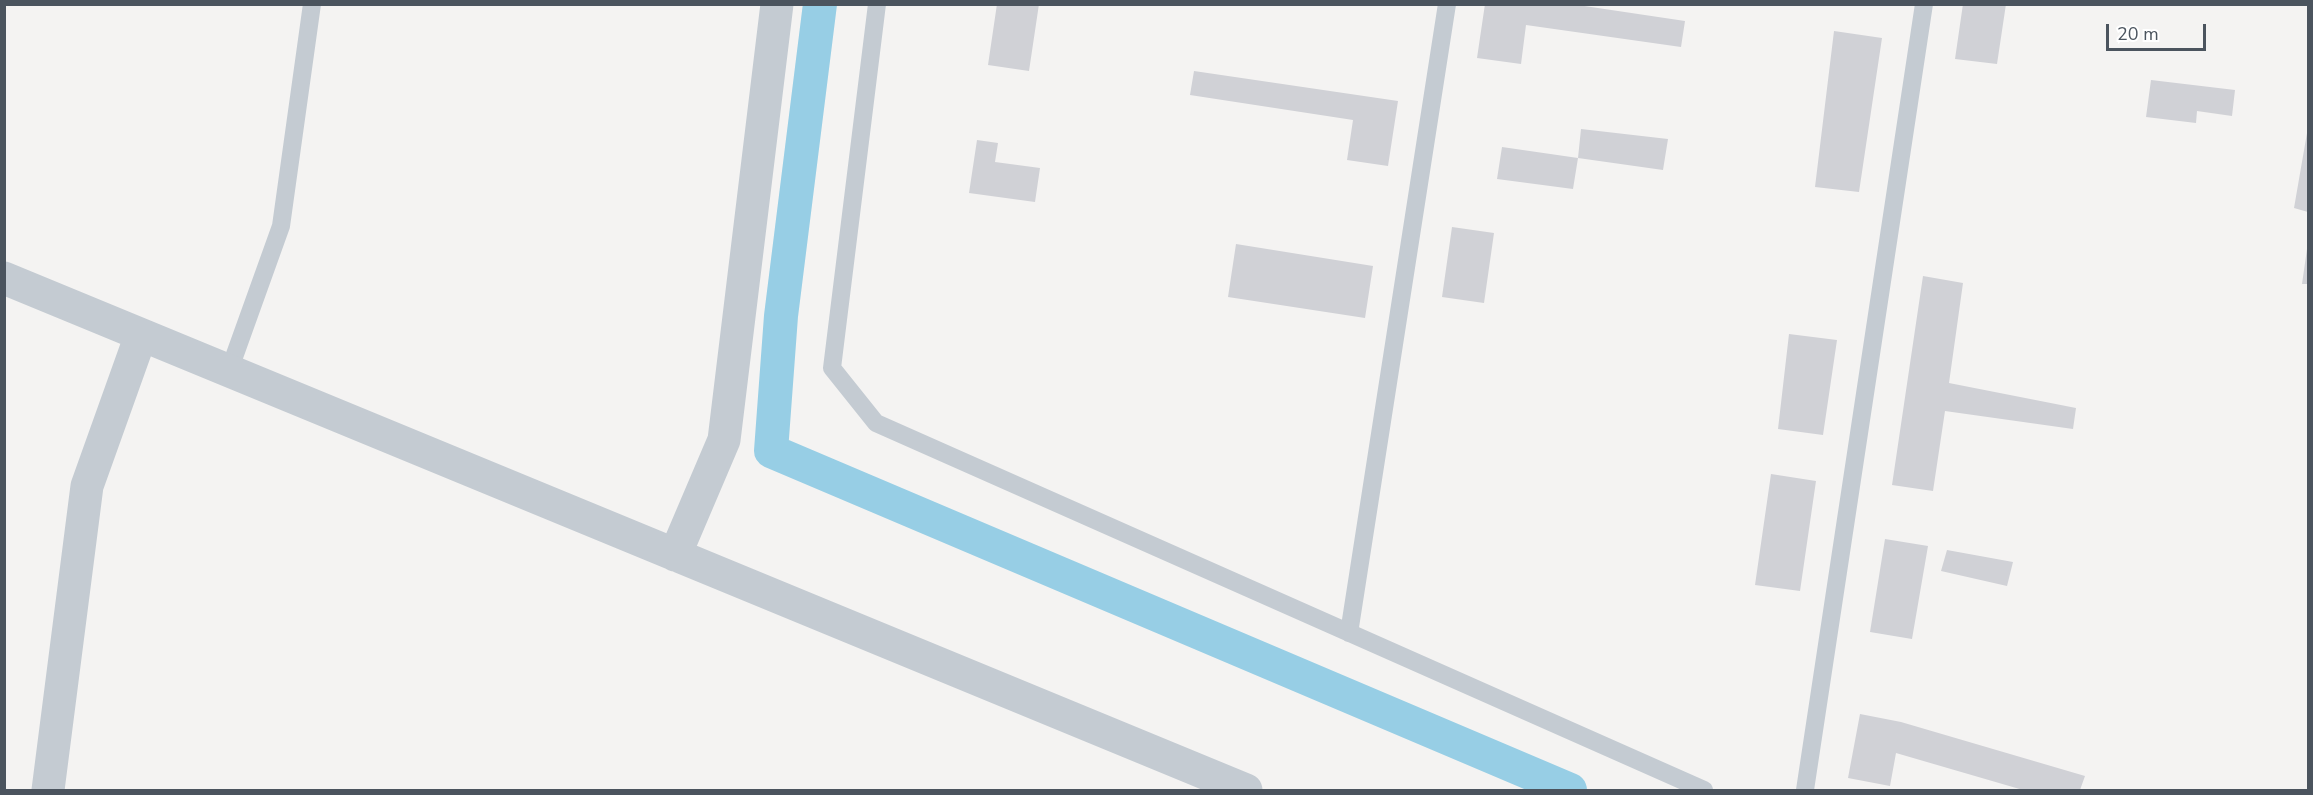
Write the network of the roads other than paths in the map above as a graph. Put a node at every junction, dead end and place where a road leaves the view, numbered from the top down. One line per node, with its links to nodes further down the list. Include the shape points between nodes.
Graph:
1 (312, 4): 8 (lane, via 281,226)
2 (777, 4): 9 (street, via 724,440)
3 (877, 4): 10 (lane, via 832,368 876,423)
4 (1447, 4): 10 (lane)
5 (1923, 4): 14 (lane)
6 (4, 278): 7 (street)
7 (141, 335): 8 (street); 11 (street, via 87,486)
8 (229, 371): 9 (street)
9 (675, 555): 12 (street)
10 (1349, 633): 13 (lane)
11 (48, 790)
12 (1246, 790)
13 (1704, 790)
14 (1805, 790)

